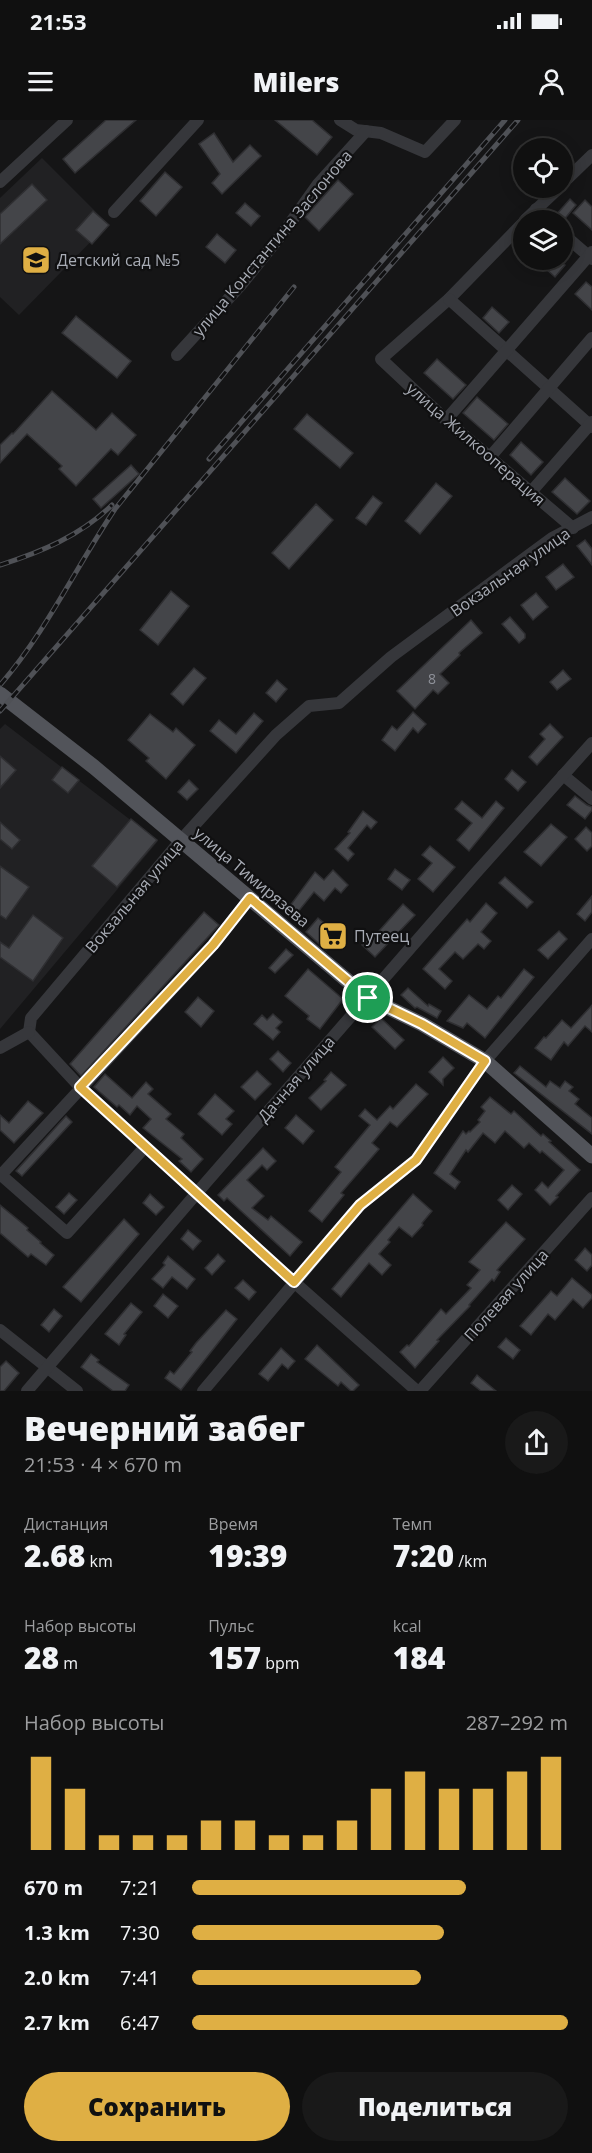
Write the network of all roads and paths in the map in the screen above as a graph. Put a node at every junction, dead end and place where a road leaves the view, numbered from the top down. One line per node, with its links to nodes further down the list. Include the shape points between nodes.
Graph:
1 (67, 120): 8 (street)
2 (198, 120): 11 (street)
3 (340, 120): 5 (street)
4 (455, 120): 5 (street, via 426,152 381,133)
5 (366, 131): 18 (street, улица Константина Заслонова, via 318,184 241,285)
6 (592, 155): 7 (street)
7 (573, 173)
8 (0, 182)
9 (548, 198): 10 (street)
10 (536, 209)
11 (114, 212)
12 (513, 232): 15 (street)
13 (573, 241): 14 (street)
14 (591, 255): 17 (street)
15 (449, 298): 17 (street); 20 (street, улица Жилкооперация, via 381,359)
16 (592, 338): 19 (street)
17 (506, 351): 19 (street); 20 (street)
18 (177, 355)
19 (548, 389): 21 (street); 22 (street)
20 (446, 420): 22 (street, улица Жилкооперация)
21 (591, 425): 23 (street)
22 (490, 457): 23 (street, улица Жилкооперация)
23 (531, 492): 25 (street, улица Жилкооперация)
24 (592, 517): 25 (street, Вокзальная улица)
25 (573, 528): 30 (street, Вокзальная улица, via 552,538 391,657 339,703 309,706 276,735)
26 (4, 698): 30 (main road, улица Тимирязева)
27 (592, 744): 28 (street, Дачная улица)
28 (563, 775): 29 (street); 33 (street, Дачная улица)
29 (592, 799)
30 (181, 840): 31 (main road, улица Тимирязева); 34 (street, Вокзальная улица, via 31,1018)
31 (250, 898): 33 (main road, улица Тимирязева); 37 (street, via 213,945)
32 (592, 939): 36 (street)
33 (368, 998): 36 (main road, улица Тимирязева); 40 (street, Дачная улица)
34 (29, 1032): 35 (street); 37 (street)
35 (0, 1048)
36 (485, 1061): 39 (main road, улица Тимирязева); 42 (street, via 416,1160 360,1205)
37 (80, 1087): 38 (street); 38 (street, via 1,1175 67,1233)
38 (145, 1147): 40 (street)
39 (592, 1155)
40 (196, 1194): 42 (street); 44 (street, Дачная улица)
41 (592, 1198): 48 (street, Полевая улица)
42 (294, 1282): 47 (street); 48 (street)
43 (0, 1330): 44 (street)
44 (47, 1368): 45 (street, Дачная улица); 46 (street)
45 (27, 1391)
46 (77, 1391)
47 (203, 1391)
48 (418, 1391)

